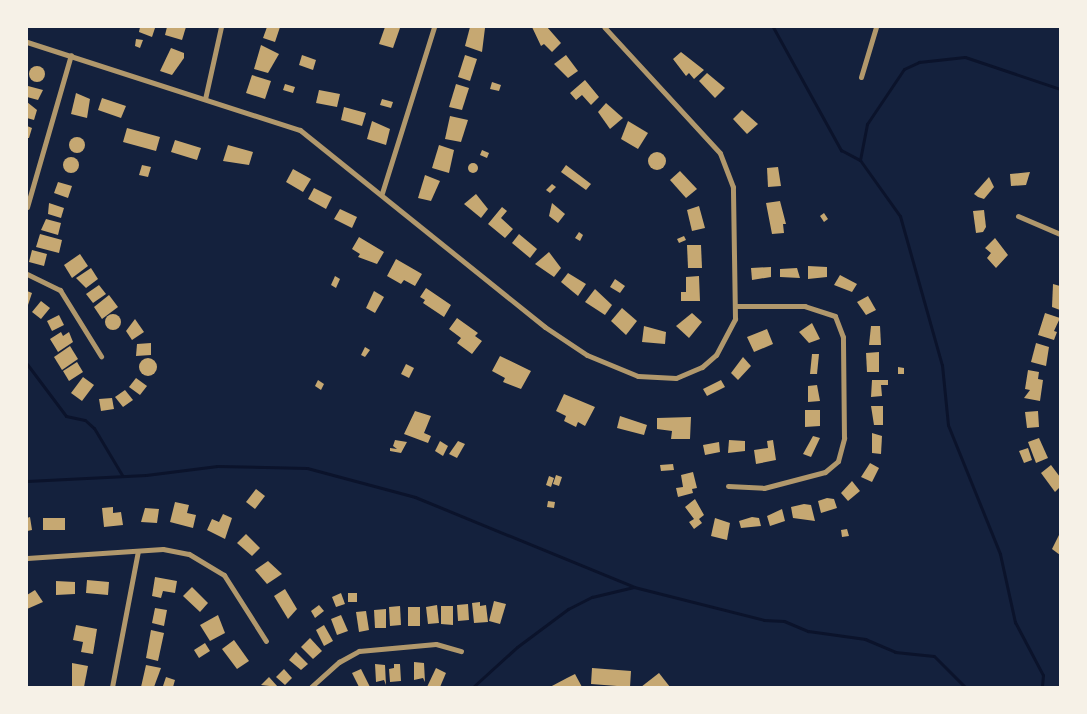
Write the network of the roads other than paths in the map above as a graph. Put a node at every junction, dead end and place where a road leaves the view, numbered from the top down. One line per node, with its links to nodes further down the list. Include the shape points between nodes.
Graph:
1 (221, 27): 8 (street)
2 (434, 27): 9 (street)
3 (604, 27): 14 (street, via 726,162 735,204)
4 (876, 27): 7 (street)
5 (27, 42): 6 (street)
6 (71, 55): 8 (street); 10 (street)
7 (861, 77)
8 (205, 99): 9 (street, via 300,130)
9 (382, 193): 14 (street, via 545,327 618,371 667,379 702,367 722,347 731,330)
10 (27, 207)
11 (1018, 216): 12 (street)
12 (1060, 234)
13 (27, 274): 15 (street, via 60,290)
14 (736, 306): 16 (street, via 818,307 835,316 843,337 844,438 838,461 825,472 764,488)
15 (101, 356)
16 (728, 486)
17 (138, 551): 18 (street); 19 (street, via 180,551 214,566 234,589); 21 (street)
18 (27, 558)
19 (266, 641)
20 (461, 651): 22 (street, via 436,644 359,651 339,662)
21 (112, 687)
22 (311, 687)

